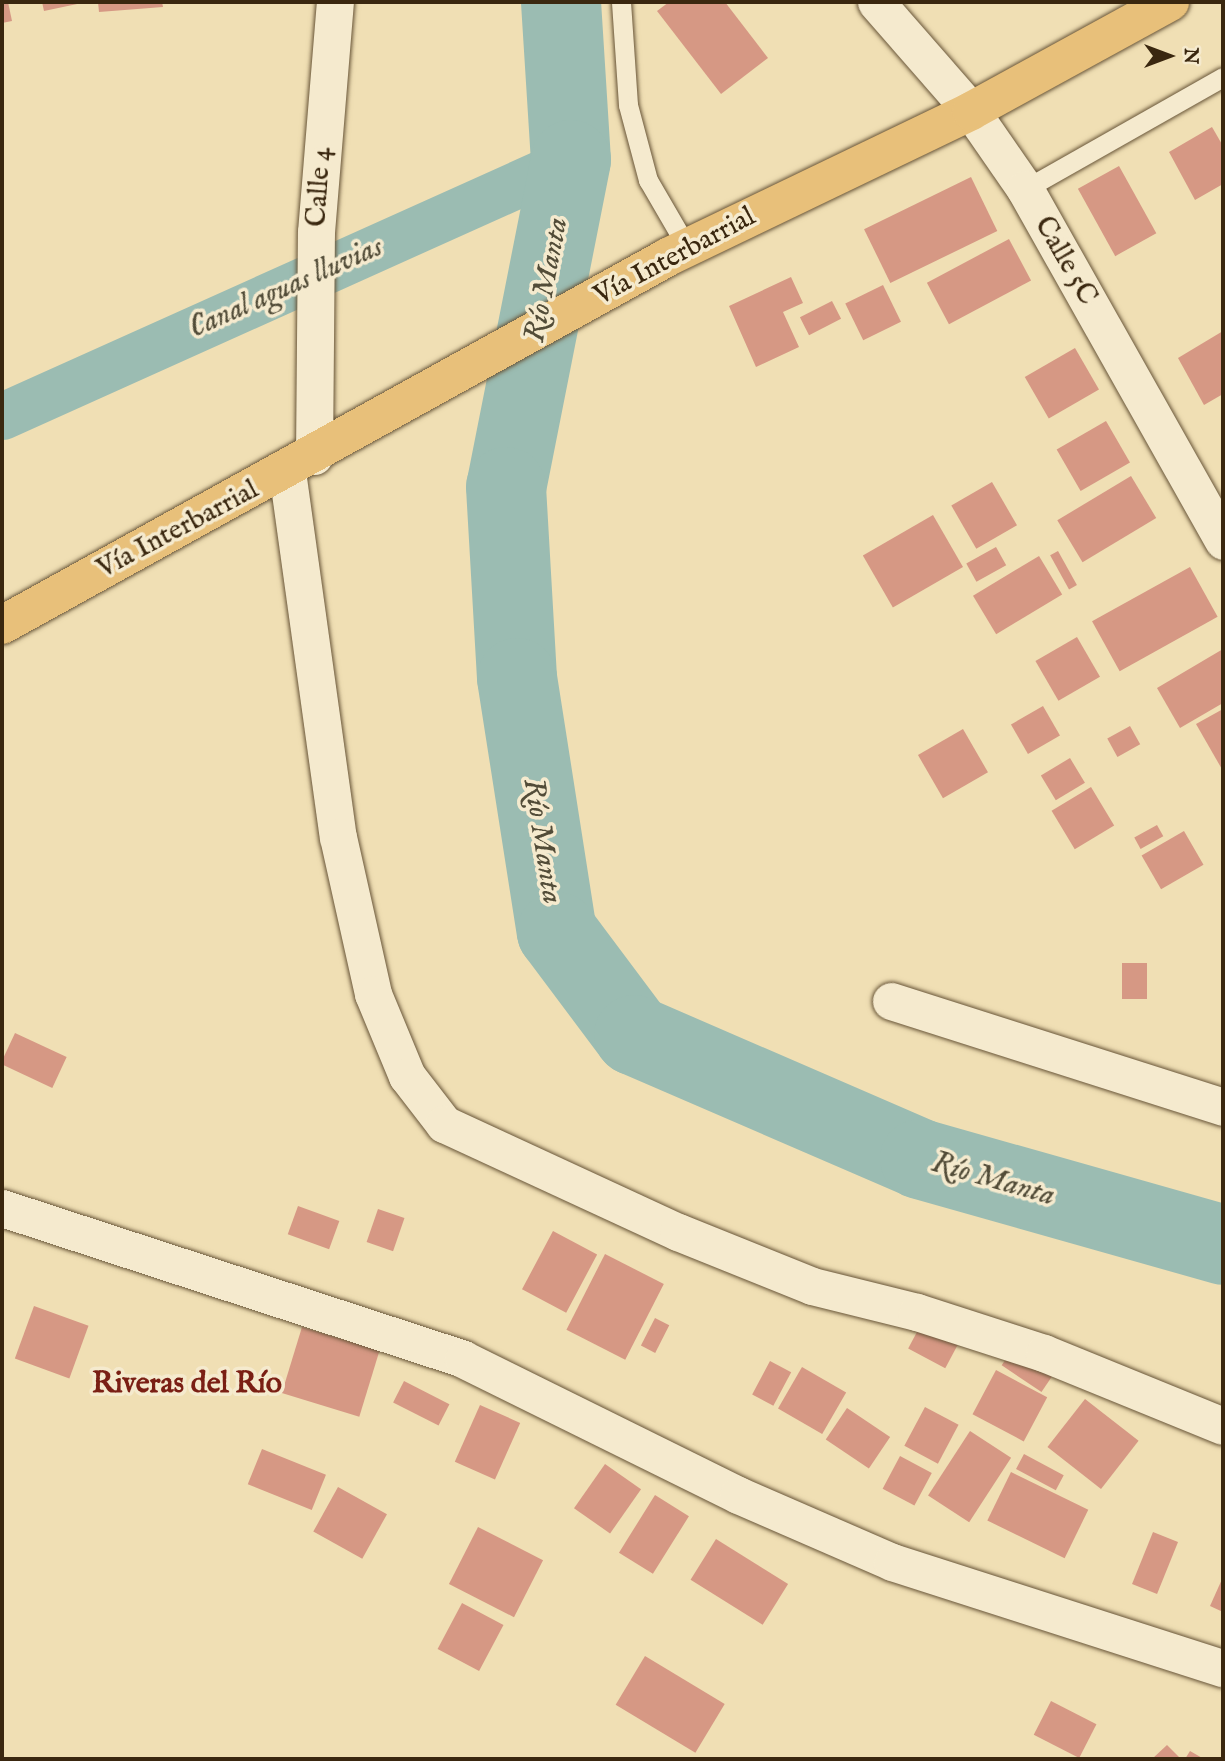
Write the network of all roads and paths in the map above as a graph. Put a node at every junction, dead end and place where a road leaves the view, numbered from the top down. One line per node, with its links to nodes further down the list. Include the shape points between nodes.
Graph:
1 (335, 2): 9 (street, Calle 4)
2 (621, 2): 8 (lane, via 628,105 648,180)
3 (876, 2): 6 (street, Calle 5C)
4 (1170, 2): 6 (main road, Vía Interbarrial)
5 (1223, 77): 7 (lane)
6 (971, 111): 7 (street, Calle 5C); 8 (main road, Vía Interbarrial)
7 (1025, 189): 10 (street, Calle 5C)
8 (677, 252): 9 (main road, Vía Interbarrial)
9 (300, 463): 12 (main road, Vía Interbarrial); 16 (street, Calle 4, via 338,837 373,994 407,1076 444,1124 666,1227 813,1286 918,1312 1044,1353)
10 (1212, 494): 11 (street, Calle 5C)
11 (1223, 541)
12 (2, 625)
13 (891, 1001): 14 (street)
14 (1223, 1107)
15 (2, 1208): 17 (street, via 463,1359 738,1496 892,1562)
16 (1223, 1426)
17 (1223, 1668)

